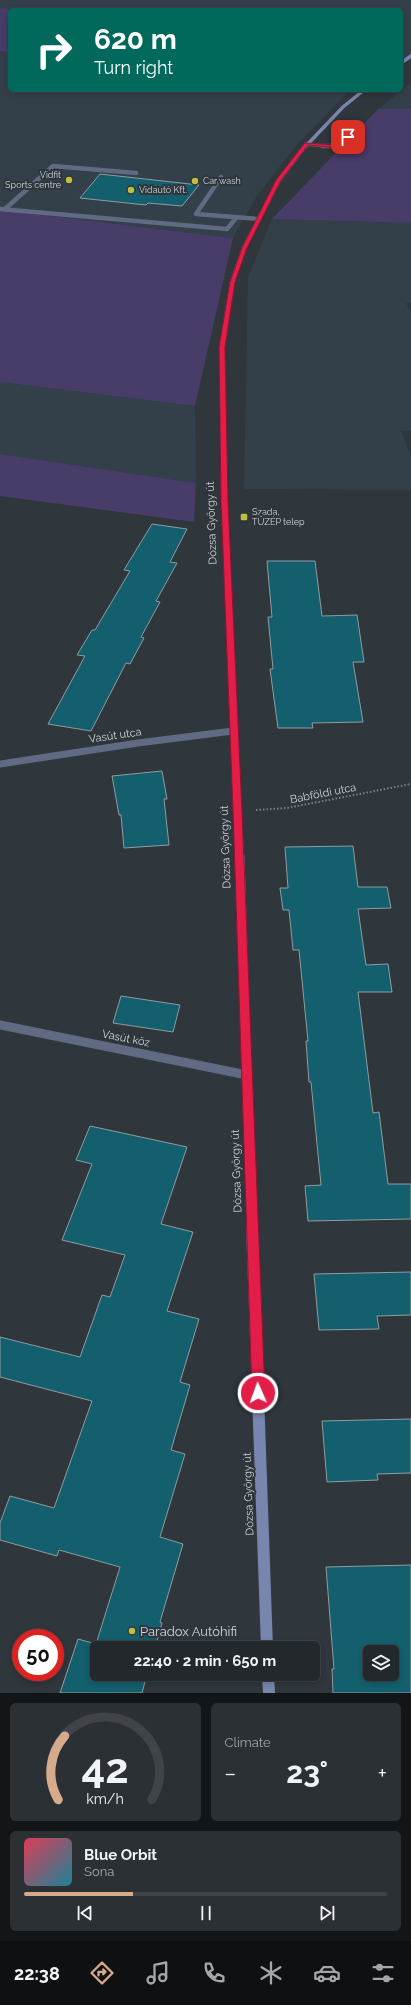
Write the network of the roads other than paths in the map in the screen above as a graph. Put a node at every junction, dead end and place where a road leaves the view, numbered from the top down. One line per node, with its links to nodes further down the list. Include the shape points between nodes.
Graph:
1 (362, 92): 3 (main road, Dózsa György út)
2 (348, 137): 3 (street, via 338,147)
3 (306, 144): 8 (main road, Dózsa György út, via 279,180)
4 (136, 173): 6 (street, via 53,166)
5 (221, 177): 7 (street, via 196,214)
6 (2, 209): 7 (street, via 227,230)
7 (236, 218): 8 (street)
8 (258, 219): 9 (main road, Dózsa György út, via 232,282 222,347 224,500)
9 (233, 731): 10 (street, Vasút utca); 12 (main road, Dózsa György út)
10 (0, 764)
11 (0, 1025): 12 (street, Vasút köz)
12 (247, 1074): 13 (main road, Dózsa György út)
13 (267, 1641)
14 (268, 1681): 15 (main road)
15 (269, 1693)

